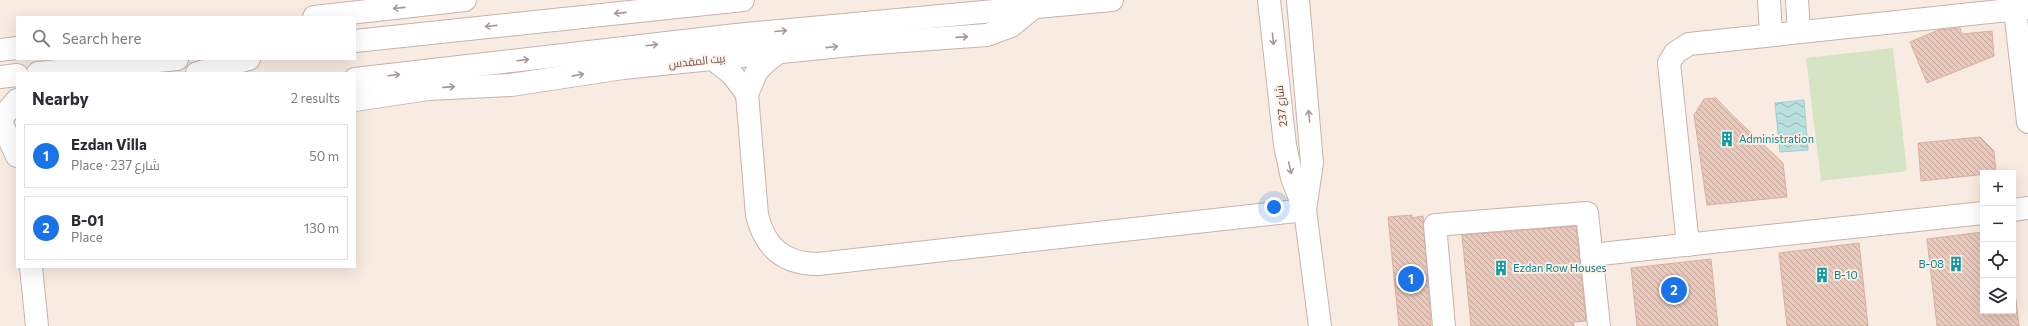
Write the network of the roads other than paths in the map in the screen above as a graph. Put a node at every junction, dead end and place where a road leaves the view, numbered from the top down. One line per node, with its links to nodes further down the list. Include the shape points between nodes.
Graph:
1 (466, 0): 10 (street, one-way to 10)
2 (743, 0): 13 (street, one-way to 13)
3 (1112, 0): 8 (street, بيت المقدس)
4 (1269, 0): 33 (street, شارع 237, one-way to 33, via 1285,145 1292,178)
5 (1298, 0): 33 (street, شارع 237, one-way to 5, via 1310,188 1312,156)
6 (1769, 0): 12 (street)
7 (1797, 0): 11 (street)
8 (1032, 9): 16 (street, بيت المقدس, one-way to 8, via 987,35 1011,26); 24 (street, بيت المقدس, one-way to 8, via 736,35)
9 (2021, 9): 11 (street); 30 (street)
10 (323, 16)
11 (1799, 32): 12 (street)
12 (1772, 34): 36 (street, via 1690,44 1675,53 1669,63)
13 (356, 40)
14 (16, 48): 15 (street)
15 (0, 50)
16 (779, 52): 17 (street, بيت المقدس); 25 (street, via 757,71)
17 (713, 59): 25 (street, via 732,74); 26 (street, بيت المقدس, one-way to 17, via 428,89 511,85 616,69)
18 (168, 60): 20 (street)
19 (245, 60): 21 (street)
20 (48, 72)
21 (201, 72)
22 (16, 75): 23 (street)
23 (0, 77)
24 (356, 79)
25 (747, 94): 33 (street, via 760,227 772,248 793,261 806,264)
26 (356, 100)
27 (16, 101): 29 (street)
28 (16, 118): 29 (street)
29 (0, 120): 31 (street)
30 (2028, 122)
31 (16, 154)
32 (2028, 208): 34 (street)
33 (1305, 210): 40 (street, شارع 237)
34 (2016, 210)
35 (1980, 213): 36 (street)
36 (1688, 245): 37 (street)
37 (1592, 255): 41 (street, via 1587,213 1435,225); 42 (street)
38 (31, 268): 39 (street)
39 (37, 326)
40 (1320, 326)
41 (1444, 326)
42 (1599, 326)

